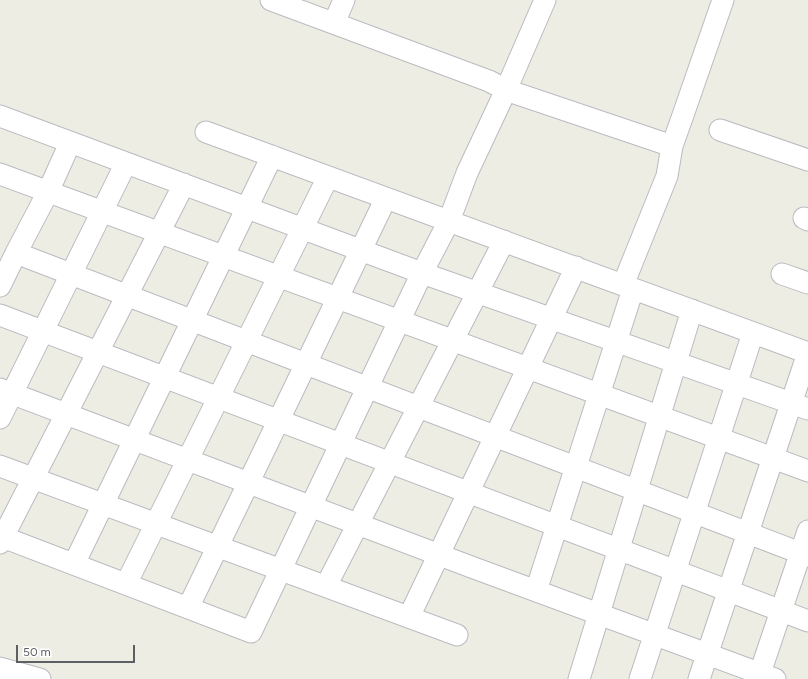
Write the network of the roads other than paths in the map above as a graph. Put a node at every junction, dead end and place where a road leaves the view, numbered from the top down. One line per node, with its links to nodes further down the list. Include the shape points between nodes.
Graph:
1 (272, 0): 5 (street)
2 (344, 0): 5 (street)
3 (545, 0): 6 (street)
4 (723, 0): 11 (street)
5 (334, 22): 6 (street, via 489,81)
6 (506, 90): 11 (street); 22 (street, via 467,173)
7 (0, 116): 10 (street)
8 (720, 130): 13 (street)
9 (206, 132): 12 (street)
10 (70, 142): 14 (street); 18 (street)
11 (672, 146): 36 (street, via 667,176)
12 (272, 156): 16 (street); 20 (street)
13 (808, 160)
14 (126, 163): 17 (street); 21 (street)
15 (0, 174): 18 (street)
16 (328, 177): 19 (street); 23 (street)
17 (184, 184): 20 (street); 24 (street)
18 (48, 192): 21 (street); 27 (street)
19 (386, 198): 22 (street); 26 (street)
20 (247, 208): 23 (street); 28 (street)
21 (102, 212): 24 (street); 31 (street)
22 (449, 221): 25 (street); 30 (street)
23 (302, 228): 26 (street); 33 (street)
24 (159, 233): 28 (street); 38 (street)
25 (504, 241): 29 (street); 37 (street)
26 (361, 250): 30 (street); 39 (street)
27 (16, 253): 31 (street); 35 (street)
28 (223, 256): 33 (street); 43 (street)
29 (576, 268): 36 (street); 42 (street)
30 (422, 273): 37 (street); 44 (street)
31 (71, 274): 38 (street); 45 (street)
32 (782, 274): 34 (street)
33 (278, 277): 39 (street); 49 (street)
34 (808, 283)
35 (0, 286)
36 (628, 287): 40 (street); 48 (street)
37 (478, 293): 42 (street); 47 (street)
38 (127, 296): 43 (street); 50 (street)
39 (338, 299): 44 (street); 53 (street)
40 (692, 310): 46 (street); 52 (street)
41 (0, 315): 45 (street)
42 (551, 318): 48 (street); 54 (street)
43 (192, 321): 49 (street); 55 (street)
44 (399, 321): 47 (street); 57 (street)
45 (43, 331): 50 (street); 58 (street)
46 (753, 333): 51 (street); 56 (street)
47 (453, 341): 54 (street); 62 (street)
48 (616, 341): 52 (street); 59 (street)
49 (246, 342): 53 (street); 60 (street)
50 (98, 352): 55 (street); 63 (street)
51 (808, 353): 61 (street)
52 (676, 362): 56 (street); 64 (street)
53 (306, 364): 57 (street); 66 (street)
54 (528, 368): 59 (street); 67 (street)
55 (165, 377): 60 (street); 69 (street)
56 (736, 384): 61 (street); 68 (street)
57 (367, 388): 62 (street); 70 (street)
58 (6, 391): 63 (street); 65 (street)
59 (599, 395): 64 (street); 75 (street)
60 (218, 398): 66 (street); 72 (street)
61 (800, 406): 71 (street)
62 (418, 407): 67 (street); 73 (street)
63 (66, 414): 69 (street); 77 (street)
64 (660, 417): 68 (street); 79 (street)
65 (0, 418)
66 (279, 420): 70 (street); 78 (street)
67 (495, 437): 75 (street); 80 (street)
68 (718, 438): 71 (street); 83 (street)
69 (134, 439): 72 (street); 81 (street)
70 (340, 444): 73 (street); 82 (street)
71 (772, 458): 76 (street); 88 (street)
72 (188, 459): 78 (street); 84 (street)
73 (390, 463): 80 (street); 85 (street)
74 (0, 466): 77 (street)
75 (576, 467): 79 (street); 86 (street)
76 (808, 471)
77 (33, 478): 81 (street); 89 (street)
78 (249, 483): 82 (street); 90 (street)
79 (637, 491): 83 (street); 91 (street)
80 (469, 492): 86 (street); 92 (street)
81 (103, 504): 84 (street); 94 (street)
82 (311, 506): 85 (street); 95 (street)
83 (694, 513): 88 (street); 96 (street)
84 (156, 524): 90 (street); 97 (street)
85 (358, 524): 92 (street); 98 (street)
86 (557, 526): 91 (street); 99 (street)
87 (808, 531): 93 (street)
88 (748, 533): 93 (street); 100 (street)
89 (1, 538): 94 (street)
90 (218, 546): 95 (street); 101 (street)
91 (619, 549): 96 (street); 103 (street)
92 (439, 554): 99 (street); 104 (street)
93 (804, 555): 102 (street)
94 (74, 564): 97 (street)
95 (280, 570): 98 (street); 101 (street, via 250,632)
96 (675, 571): 100 (street); 107 (street)
97 (126, 584): 101 (street)
98 (326, 586): 104 (street)
99 (536, 591): 103 (street)
100 (728, 591): 102 (street); 108 (street)
101 (188, 608)
102 (781, 611): 105 (street); 110 (street)
103 (599, 614): 107 (street); 112 (street)
104 (409, 617): 106 (street)
105 (808, 621)
106 (457, 635)
107 (655, 635): 108 (street); 113 (street)
108 (707, 654): 110 (street); 114 (street)
109 (0, 668): 111 (street)
110 (764, 677)
111 (40, 679)
112 (579, 679)
113 (640, 679)
114 (699, 679)

